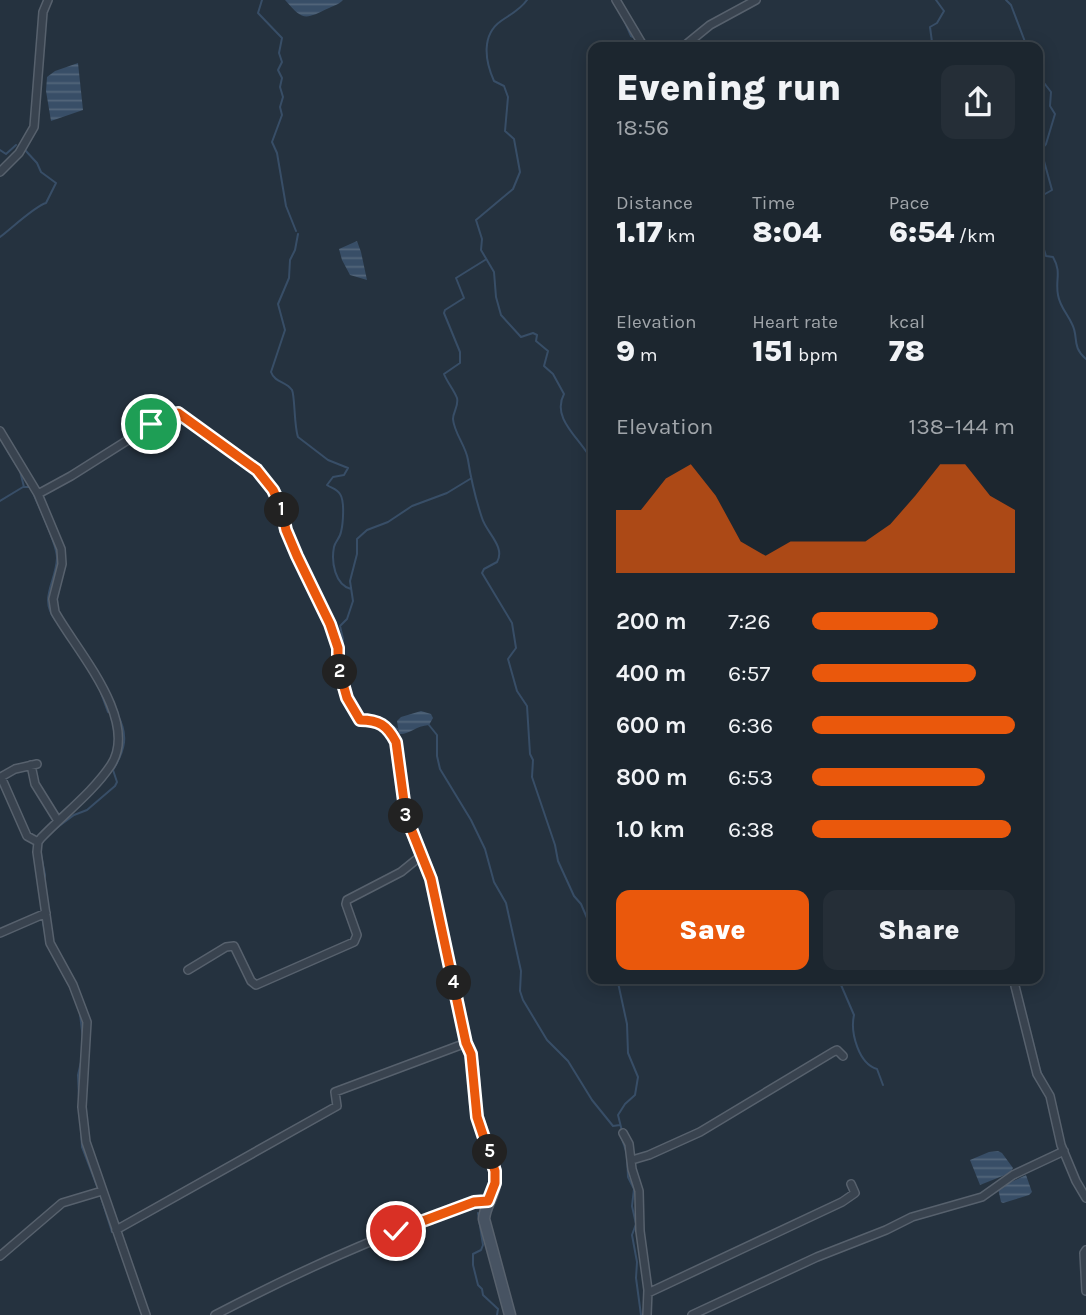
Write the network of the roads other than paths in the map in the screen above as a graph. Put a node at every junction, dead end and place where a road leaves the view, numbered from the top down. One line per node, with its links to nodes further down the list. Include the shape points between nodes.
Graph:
1 (48, 0): 6 (street, via 43,12 34,127 19,153)
2 (617, 0): 4 (street)
3 (757, 0): 5 (street)
4 (641, 42)
5 (689, 42)
6 (0, 172)
7 (0, 431): 8 (street)
8 (38, 494): 9 (street, via 166,416 178,413 187,419 257,470 273,490 297,556 330,624 347,698 360,720 376,720); 10 (street, via 62,555 53,599 55,612 102,683 120,739 117,755 104,775)
9 (396, 742): 12 (street, via 406,816)
10 (58, 821): 11 (street); 11 (street, via 35,785 34,764 1,775 27,836)
11 (38, 842): 13 (street)
12 (422, 855): 15 (street, via 401,872 347,900 357,935 354,942 256,985 234,946); 17 (street)
13 (46, 913): 14 (street); 23 (street, via 50,943 87,1022 83,1125)
14 (0, 933)
15 (188, 970)
16 (1014, 984): 20 (street, via 1037,1074 1049,1096)
17 (466, 1043): 25 (street, via 477,1117 495,1171); 26 (street, via 335,1092 337,1106)
18 (844, 1056): 21 (street, via 837,1050 700,1132)
19 (623, 1133): 21 (street)
20 (1064, 1151): 24 (street); 35 (street, via 1013,1175 982,1197 912,1217)
21 (632, 1160): 30 (street)
22 (851, 1184): 30 (street, via 855,1193 842,1202)
23 (102, 1191): 26 (street); 28 (street, via 62,1203)
24 (1086, 1198)
25 (488, 1201): 32 (street, via 453,1209 371,1241); 33 (street, via 484,1219)
26 (116, 1230): 31 (street)
27 (1086, 1250): 29 (street)
28 (0, 1256)
29 (1086, 1291)
30 (648, 1293): 34 (street)
31 (146, 1315)
32 (215, 1315)
33 (510, 1315)
34 (647, 1315)
35 (692, 1315)

